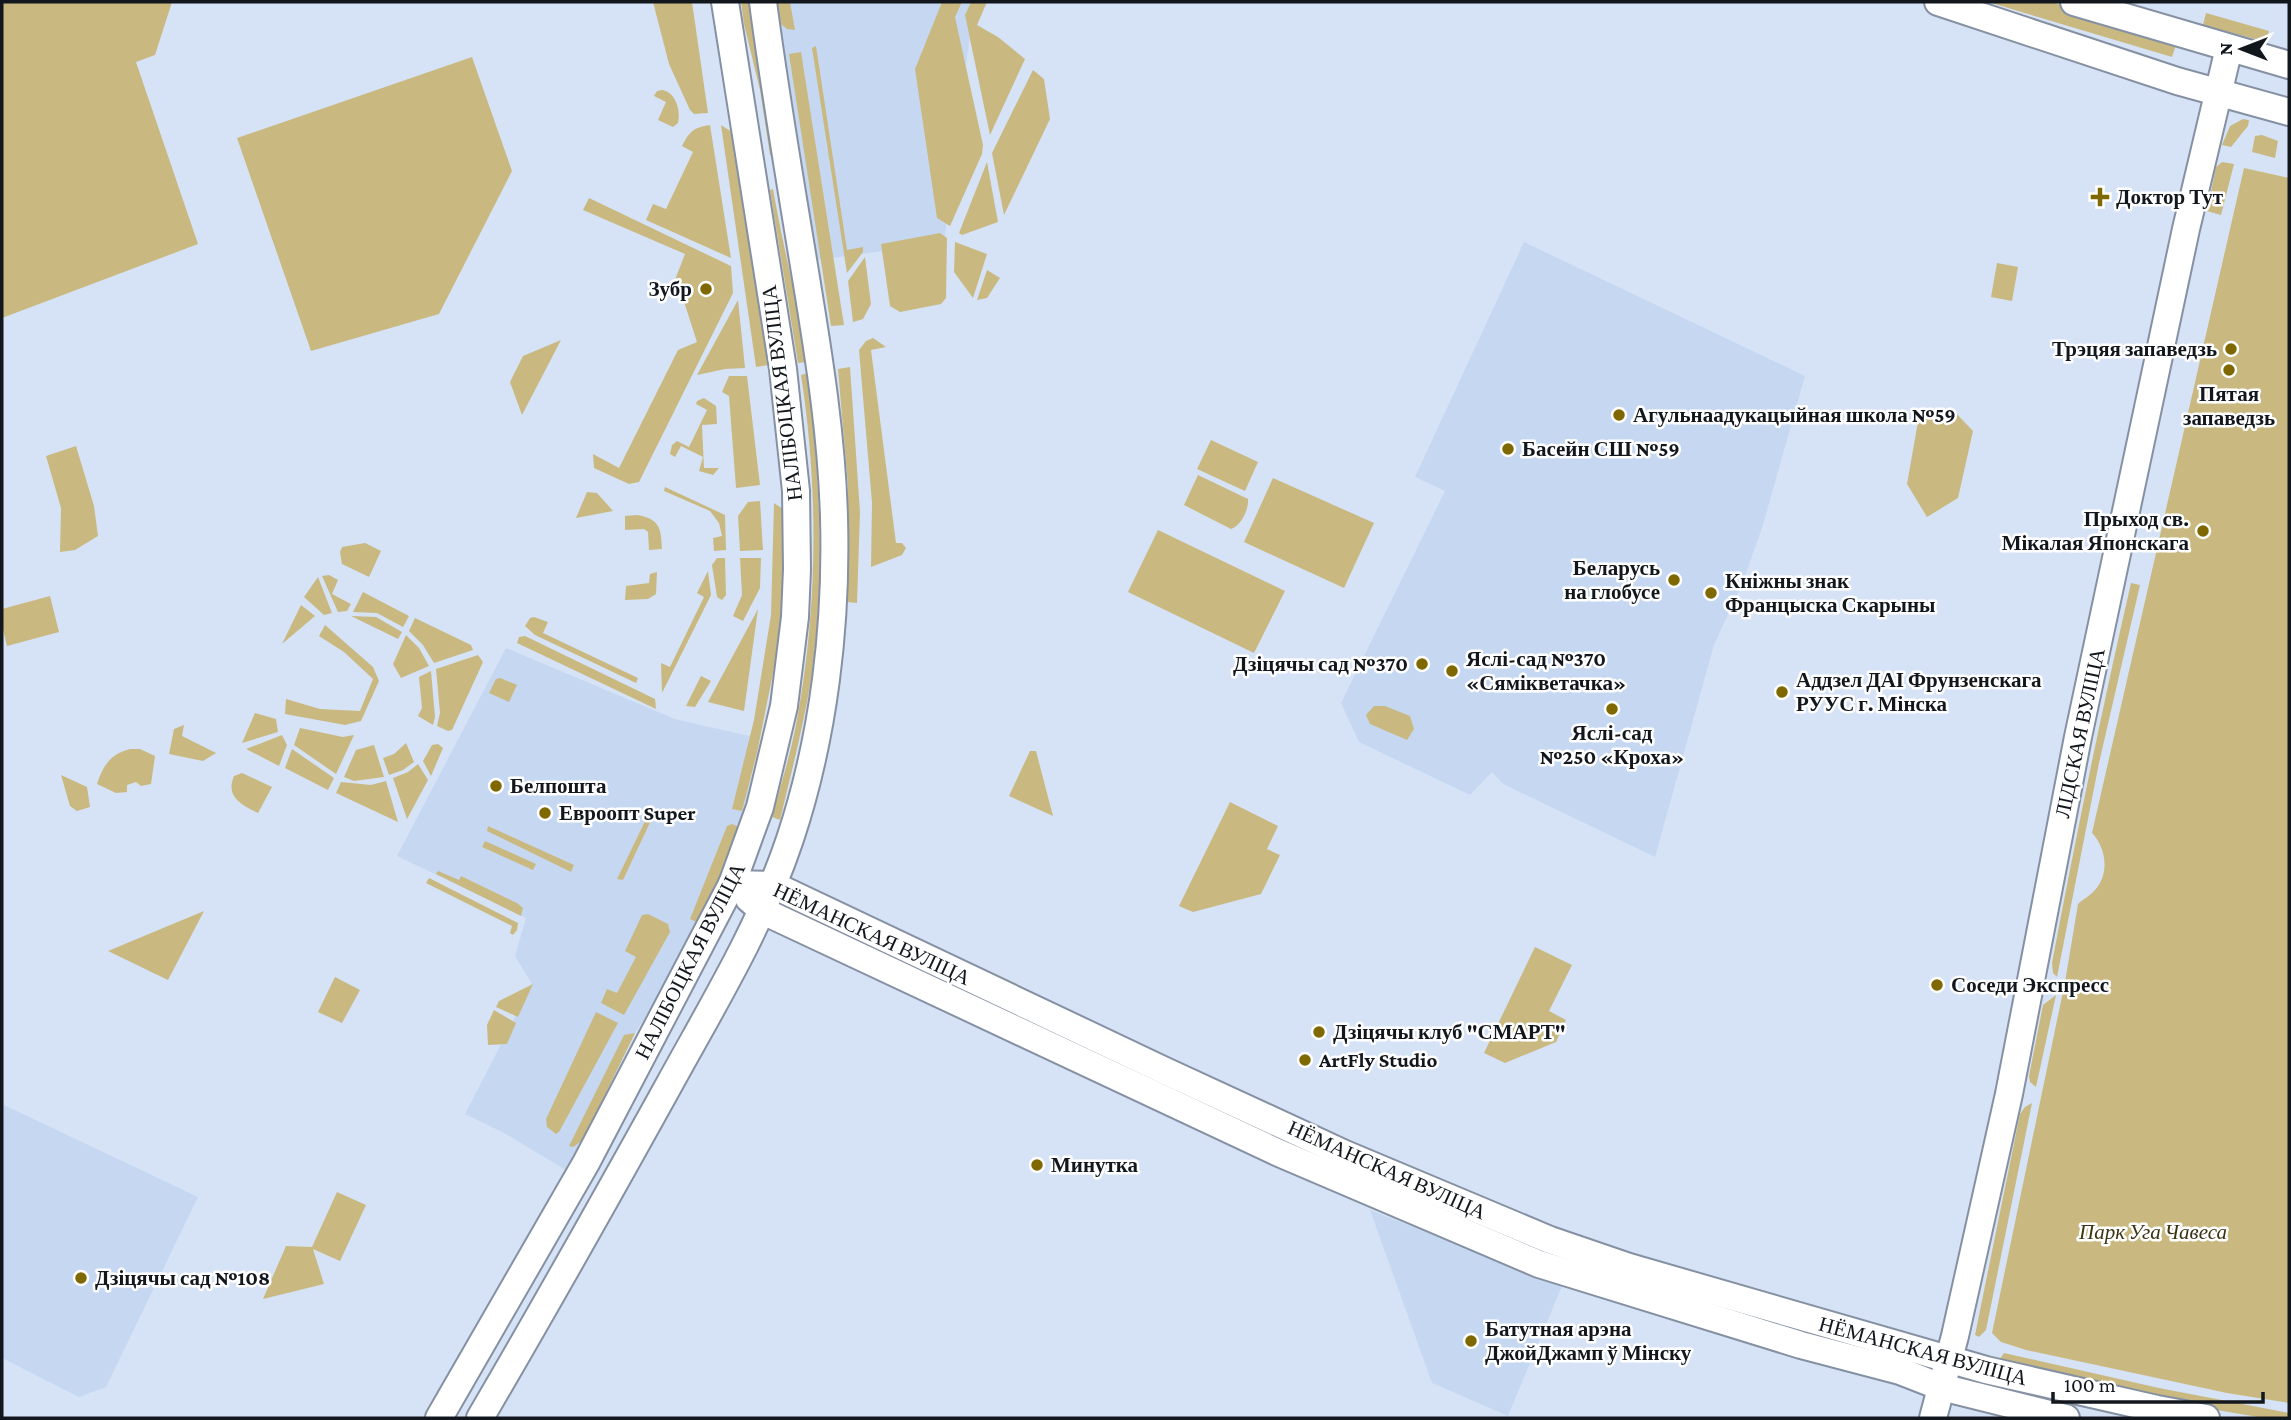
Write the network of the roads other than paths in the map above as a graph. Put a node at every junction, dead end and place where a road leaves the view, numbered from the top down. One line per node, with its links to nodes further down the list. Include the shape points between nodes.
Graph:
1 (725, 2): 10 (main road, НАЛІБОЦКАЯ ВУЛІЦА)
2 (763, 2): 9 (main road, НАЛІБОЦКАЯ ВУЛІЦА)
3 (1938, 2): 7 (main road)
4 (2074, 2): 5 (main road)
5 (2229, 48): 6 (main road); 7 (main road, ЛІДСКАЯ ВУЛІЦА)
6 (2289, 65)
7 (2217, 93): 8 (main road); 15 (main road, ЛІДСКАЯ ВУЛІЦА, via 2078,737 2009,1094)
8 (2289, 112)
9 (788, 166): 10 (main road); 12 (main road, НАЛІБОЦКАЯ ВУЛІЦА, via 820,365 832,479 834,565 824,694 791,837)
10 (752, 173): 11 (main road, НАЛІБОЦКАЯ ВУЛІЦА, via 791,432 797,569 779,733 755,825)
11 (732, 884): 12 (main road, НЁМАНСКАЯ ВУЛІЦА); 13 (main road, НЁМАНСКАЯ ВУЛІЦА); 17 (main road, НАЛІБОЦКАЯ ВУЛІЦА, via 586,1163)
12 (773, 885): 13 (main road, НАЛІБОЦКАЯ ВУЛІЦА); 14 (main road, НЁМАНСКАЯ ВУЛІЦА, via 1345,1154)
13 (763, 911): 14 (main road, НЁМАНСКАЯ ВУЛІЦА, via 1279,1153); 18 (main road, НАЛІБОЦКАЯ ВУЛІЦА, via 569,1267)
14 (1438, 1207): 15 (main road, НЁМАНСКАЯ ВУЛІЦА); 16 (main road, НЁМАНСКАЯ ВУЛІЦА, via 1539,1264)
15 (1948, 1359): 16 (main road, ЛІДСКАЯ ВУЛІЦА); 21 (main road, НЁМАНСКАЯ ВУЛІЦА)
16 (1941, 1387): 19 (main road, ЛІДСКАЯ ВУЛІЦА); 20 (main road, НЁМАНСКАЯ ВУЛІЦА)
17 (439, 1418)
18 (480, 1418)
19 (1933, 1418)
20 (2066, 1418)
21 (2206, 1418)

